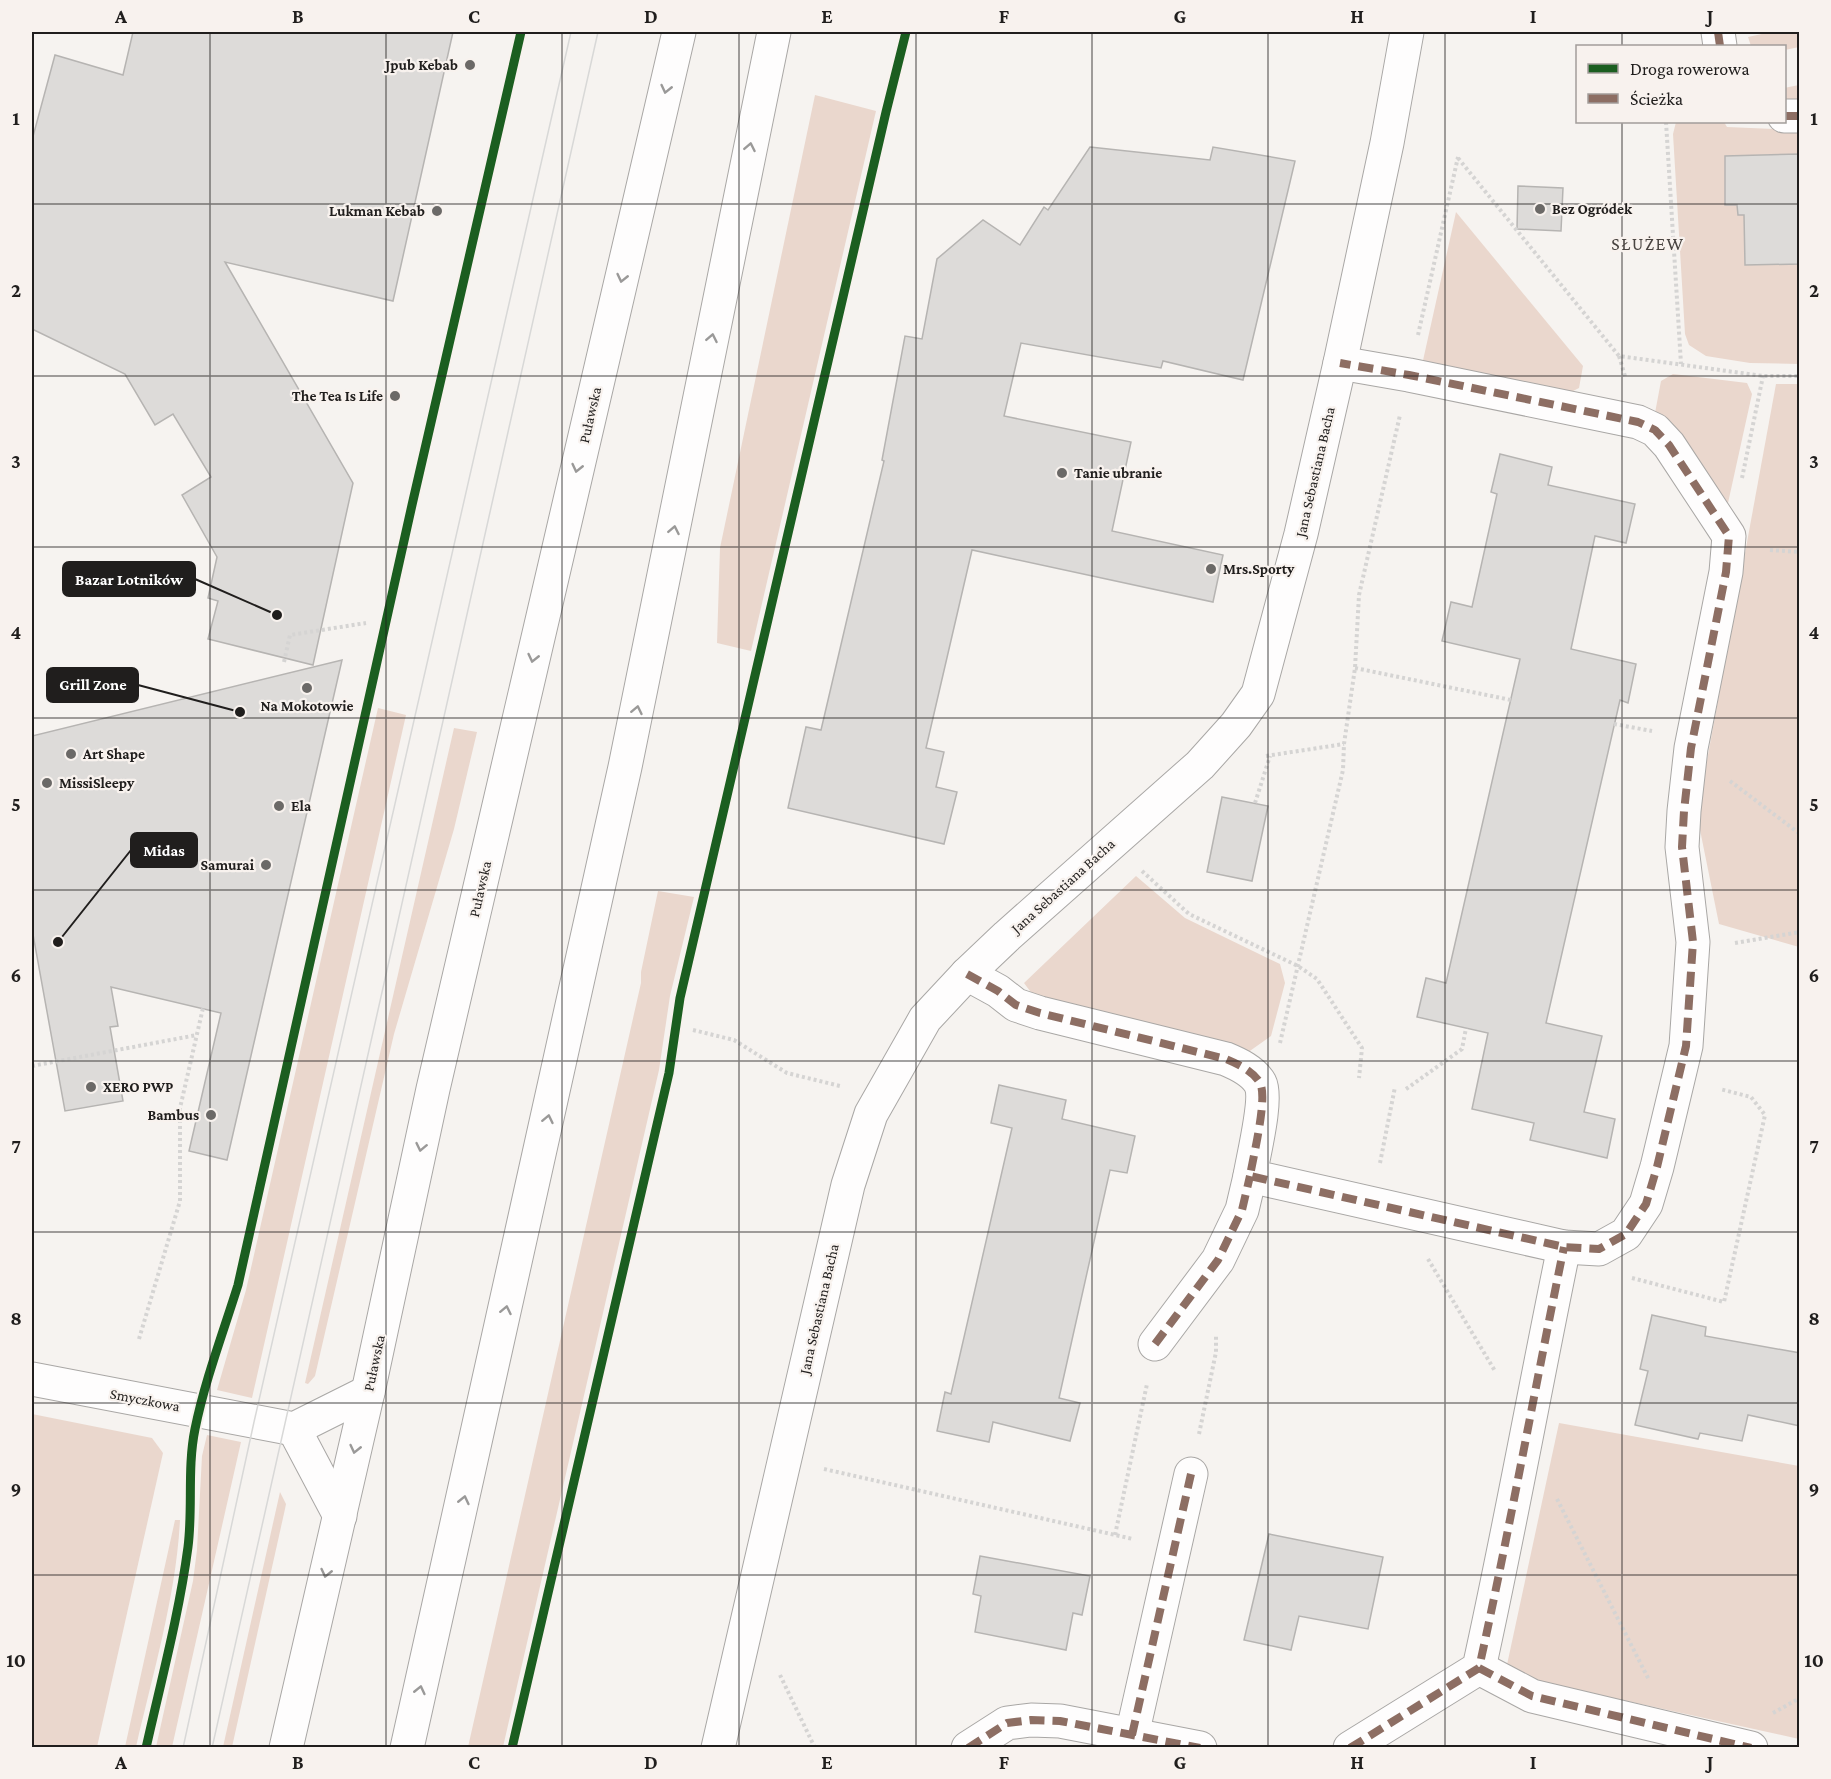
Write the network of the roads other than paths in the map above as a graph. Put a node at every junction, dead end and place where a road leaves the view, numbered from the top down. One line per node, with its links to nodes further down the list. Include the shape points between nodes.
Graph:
1 (679, 32): 10 (street, Puławska, one-way to 10, via 433,1089)
2 (774, 32): 17 (street, one-way to 2, via 625,767)
3 (1407, 32): 4 (street, Jana Sebastiana Bacha)
4 (1340, 363): 5 (street, Jana Sebastiana Bacha, via 1301,534 1258,694 1200,765); 7 (street, via 1638,422 1655,430 1669,445 1729,536 1726,572 1691,748 1682,847 1693,942 1686,1046 1658,1167 1646,1204 1626,1234 1599,1248)
5 (967, 974): 6 (street, via 1016,1005 1040,1013 1241,1065 1260,1084 1264,1099); 18 (street, Jana Sebastiana Bacha, via 925,1019 871,1114 848,1185)
6 (1250, 1176): 7 (street); 8 (street, via 1242,1210 1218,1260)
7 (1564, 1247): 14 (street)
8 (1155, 1344)
9 (32, 1379): 11 (street, Smyczkowa)
10 (368, 1392): 11 (street); 13 (street, Puławska, one-way to 13)
11 (294, 1429): 13 (street)
12 (1191, 1474): 15 (street)
13 (340, 1516): 16 (street, Puławska, one-way to 16)
14 (1479, 1668): 21 (street); 22 (street, via 1532,1696)
15 (1132, 1735): 19 (street, via 1060,1721 1031,1720 1007,1723); 20 (street)
16 (286, 1748)
17 (407, 1748)
18 (718, 1748)
19 (968, 1748)
20 (1200, 1748)
21 (1350, 1748)
22 (1752, 1748)

